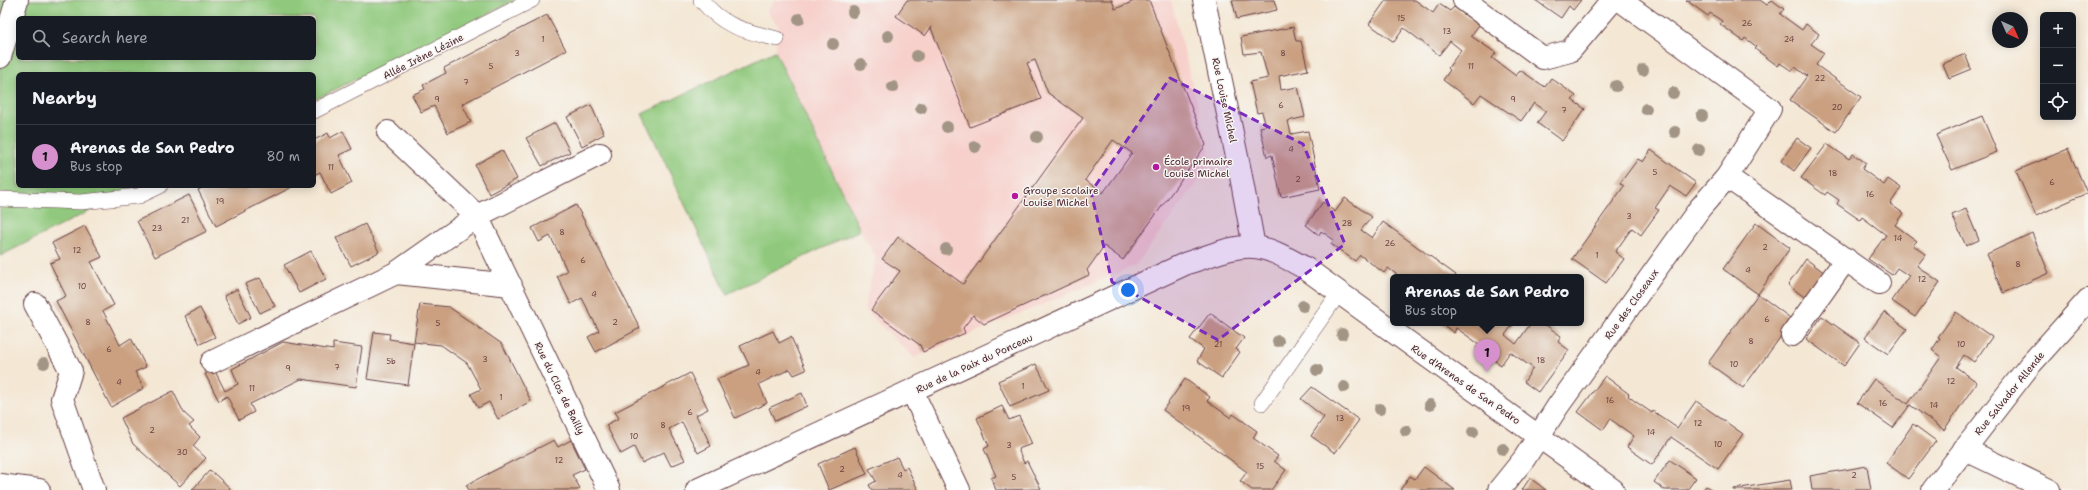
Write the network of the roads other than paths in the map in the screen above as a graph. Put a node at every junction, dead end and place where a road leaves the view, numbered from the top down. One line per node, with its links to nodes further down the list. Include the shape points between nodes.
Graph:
1 (17, 0): 9 (street)
2 (532, 0): 10 (lane, Allée Irène Lézine)
3 (700, 0): 8 (lane, via 713,14 733,27)
4 (1204, 0): 17 (street, Rue Louise Michel)
5 (1464, 0): 6 (street, via 1543,58 1570,51)
6 (1612, 0)
7 (1620, 0): 13 (street, Rue des Closeaux, via 1770,109)
8 (777, 39)
9 (0, 57)
10 (316, 110)
11 (388, 132): 16 (street, Rue du Clos de Bailly)
12 (600, 154): 16 (street)
13 (1727, 177): 18 (street); 29 (street, Rue des Closeaux, via 1700,208)
14 (156, 188): 15 (lane, via 139,196 81,202)
15 (0, 199)
16 (477, 216): 19 (street); 21 (street, Rue du Clos de Bailly)
17 (1254, 247): 22 (street, Rue d'Arenas de San Pedro, via 1278,254 1305,268); 27 (street, Rue de la Paix du Ponceau, via 1229,250 1187,263)
18 (1846, 259): 20 (street); 25 (street)
19 (396, 273): 21 (street); 26 (street)
20 (1879, 282)
21 (511, 285): 34 (street, Rue du Clos de Bailly)
22 (1339, 294): 28 (lane); 29 (street, Rue d'Arenas de San Pedro, via 1463,384)
23 (2088, 300): 30 (street, Rue Salvador Allende, via 2029,366)
24 (35, 304): 33 (street, via 71,371 62,398)
25 (1792, 335)
26 (212, 362)
27 (912, 391): 35 (street, Rue de la Paix du Ponceau); 36 (street)
28 (1262, 403)
29 (1539, 435): 37 (street, Rue des Closeaux); 38 (street, Rue d'Arenas de San Pedro)
30 (1964, 449): 39 (street, Rue Salvador Allende); 40 (street)
31 (0, 485): 32 (street)
32 (39, 490)
33 (94, 490)
34 (609, 490)
35 (698, 490)
36 (959, 490)
37 (1499, 490)
38 (1613, 490)
39 (1933, 490)
40 (2049, 490)

